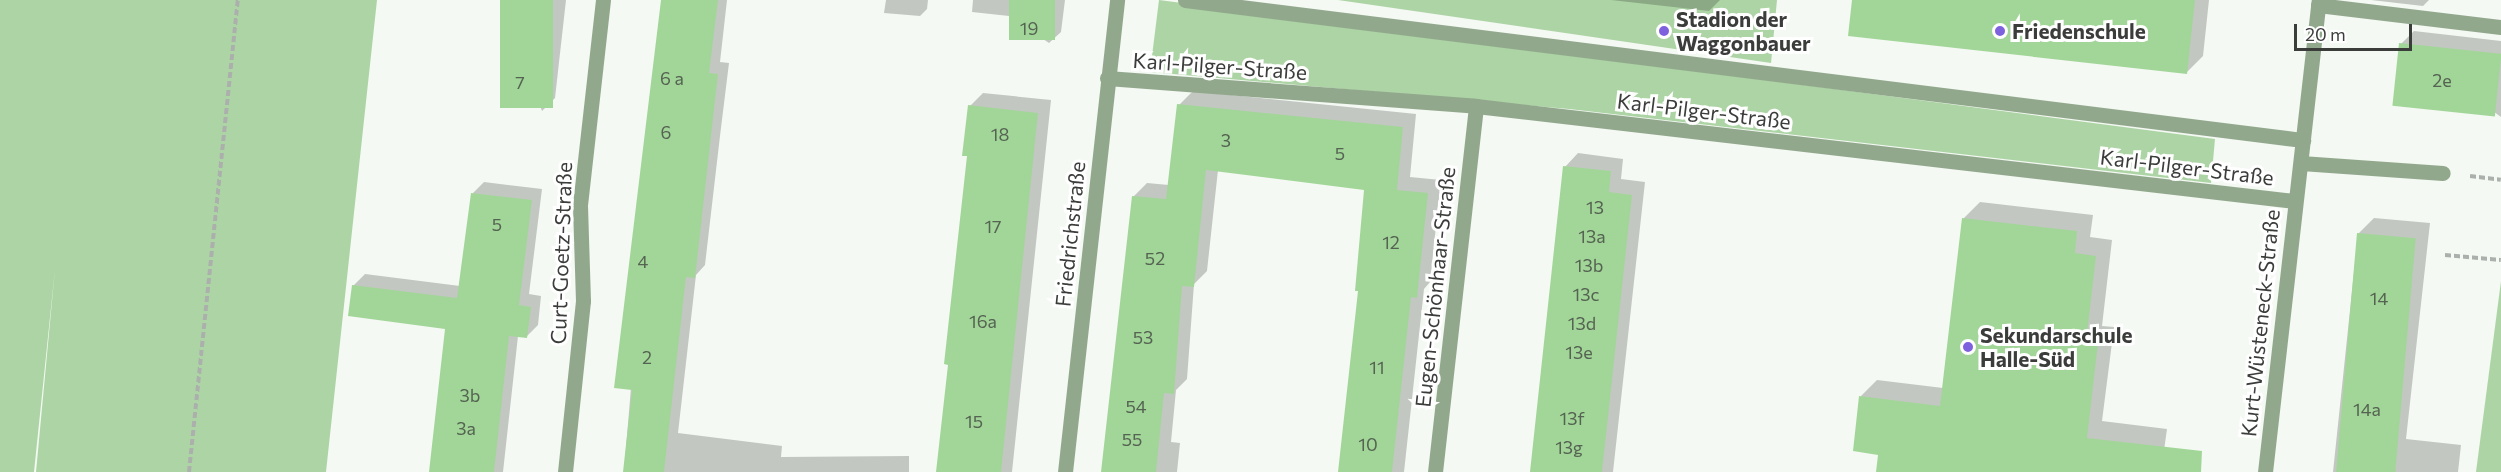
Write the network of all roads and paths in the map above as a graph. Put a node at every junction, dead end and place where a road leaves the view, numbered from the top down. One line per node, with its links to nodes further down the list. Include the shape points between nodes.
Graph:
1 (238, 0): 15 (path)
2 (603, 0): 16 (street, Curt-Goetz-Straße, via 580,205 583,302)
3 (1117, 0): 7 (street, Friedrichstraße)
4 (1185, 0): 9 (street, Karl-Pilger-Straße)
5 (2318, 3): 6 (street); 9 (street, Kurt-Wüsteneck-Straße)
6 (2501, 27)
7 (1107, 78): 8 (street, Karl-Pilger-Straße); 17 (street, Friedrichstraße)
8 (1476, 106): 12 (street, Karl-Pilger-Straße); 18 (street, Eugen-Schönhaar-Straße)
9 (2302, 140): 10 (street, Kurt-Wüsteneck-Straße)
10 (2301, 163): 11 (street, Karl-Pilger-Straße); 12 (street, Kurt-Wüsteneck-Straße)
11 (2443, 173)
12 (2295, 201): 19 (street, Kurt-Wüsteneck-Straße)
13 (2445, 255): 14 (path)
14 (2501, 260)
15 (189, 472)
16 (565, 472)
17 (1065, 472)
18 (1435, 472)
19 (2265, 472)

